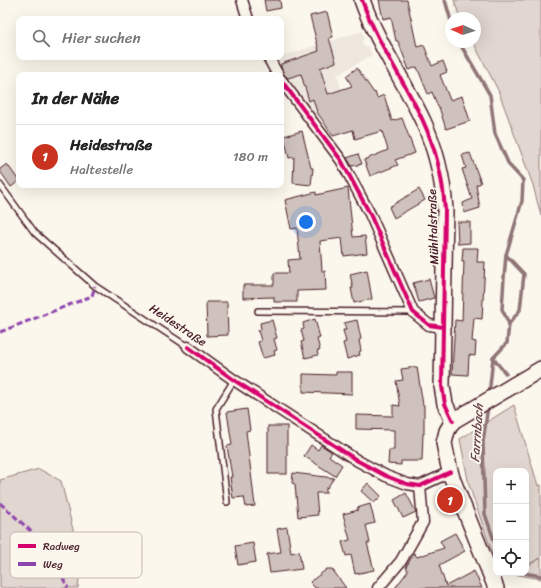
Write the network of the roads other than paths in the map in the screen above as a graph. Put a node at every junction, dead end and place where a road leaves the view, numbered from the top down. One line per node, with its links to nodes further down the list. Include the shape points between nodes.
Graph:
1 (242, 0): 3 (street)
2 (362, 0): 10 (street, Mühltalstraße, via 375,32 423,121 441,174 445,210)
3 (247, 16)
4 (270, 60): 5 (street)
5 (276, 72)
6 (284, 84): 9 (street, via 341,160 370,214)
7 (0, 185): 11 (lane, Heidestraße, via 35,233 95,286)
8 (258, 311): 9 (lane)
9 (413, 312): 10 (street, via 429,324)
10 (443, 327): 14 (street, Mühltalstraße, via 442,386 445,404)
11 (188, 347): 13 (street, Heidestraße)
12 (541, 369): 14 (street)
13 (234, 380): 16 (street, Heidestraße, via 358,462 386,476); 17 (lane, via 216,409)
14 (453, 420): 15 (street, via 446,431 444,443)
15 (450, 472): 16 (street); 19 (street)
16 (420, 486): 18 (street, via 423,522 401,561)
17 (227, 502)
18 (378, 588)
19 (496, 588)

